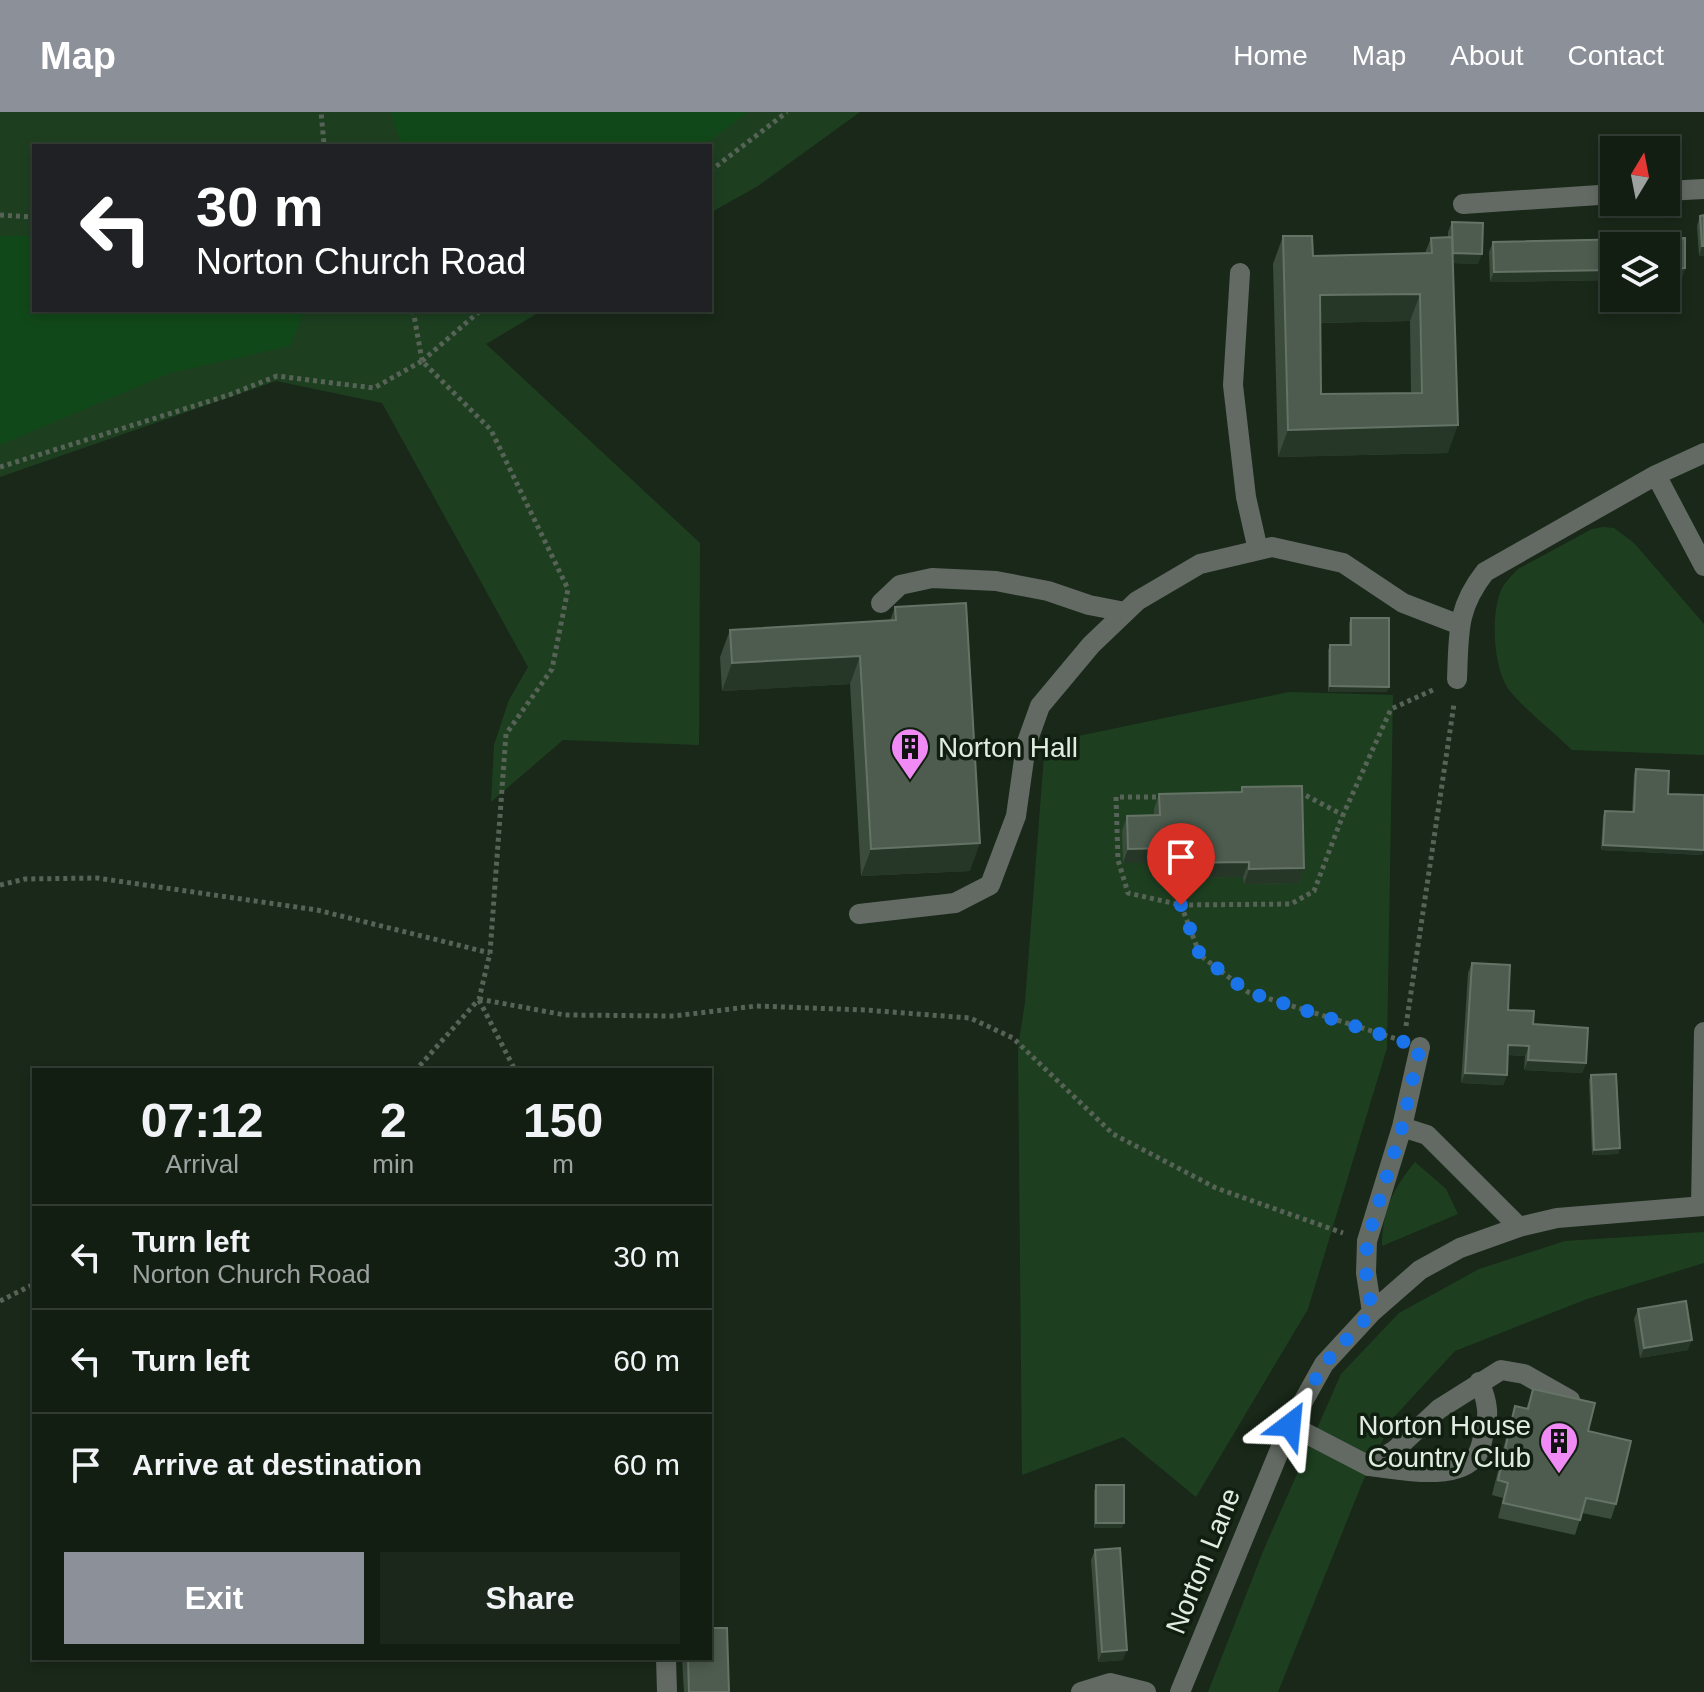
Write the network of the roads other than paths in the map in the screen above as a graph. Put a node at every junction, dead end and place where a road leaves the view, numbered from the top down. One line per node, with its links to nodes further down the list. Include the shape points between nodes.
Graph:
1 (1704, 189): 2 (street)
2 (1680, 190)
3 (1600, 195): 4 (street)
4 (1463, 204)
5 (1240, 273): 8 (street, via 1233,385)
6 (1704, 453): 7 (street)
7 (1656, 475): 9 (street); 12 (street, via 1485,572 1469,592)
8 (1258, 550): 11 (street, via 1200,564); 12 (street, via 1272,547 1343,563 1403,603)
9 (1704, 566)
10 (881, 603): 11 (street, via 900,585 932,578 996,581)
11 (1125, 612): 14 (street, via 1040,706 1026,745 1016,816 990,885 955,903)
12 (1460, 625): 13 (street)
13 (1457, 679)
14 (859, 914)
15 (1704, 1032): 18 (street)
16 (1420, 1047): 17 (street)
17 (1402, 1127): 19 (street, via 1427,1135); 20 (street, via 1367,1241)
18 (1703, 1206): 19 (street, Norton Lane, via 1557,1218)
19 (1519, 1227): 20 (street, Norton Lane, via 1460,1248 1420,1270)
20 (1372, 1312): 23 (street, Norton Lane, via 1324,1364)
21 (1479, 1382): 22 (street, via 1501,1370 1524,1374); 24 (street); 24 (street, via 1488,1402 1487,1427 1478,1455 1464,1467 1441,1473)
22 (1570, 1400)
23 (1290, 1425): 24 (street); 29 (street, Norton Lane)
24 (1369, 1466)
25 (666, 1660): 26 (street)
26 (667, 1692)
27 (1081, 1692): 28 (street, via 1110,1683)
28 (1146, 1692)
29 (1180, 1692)

